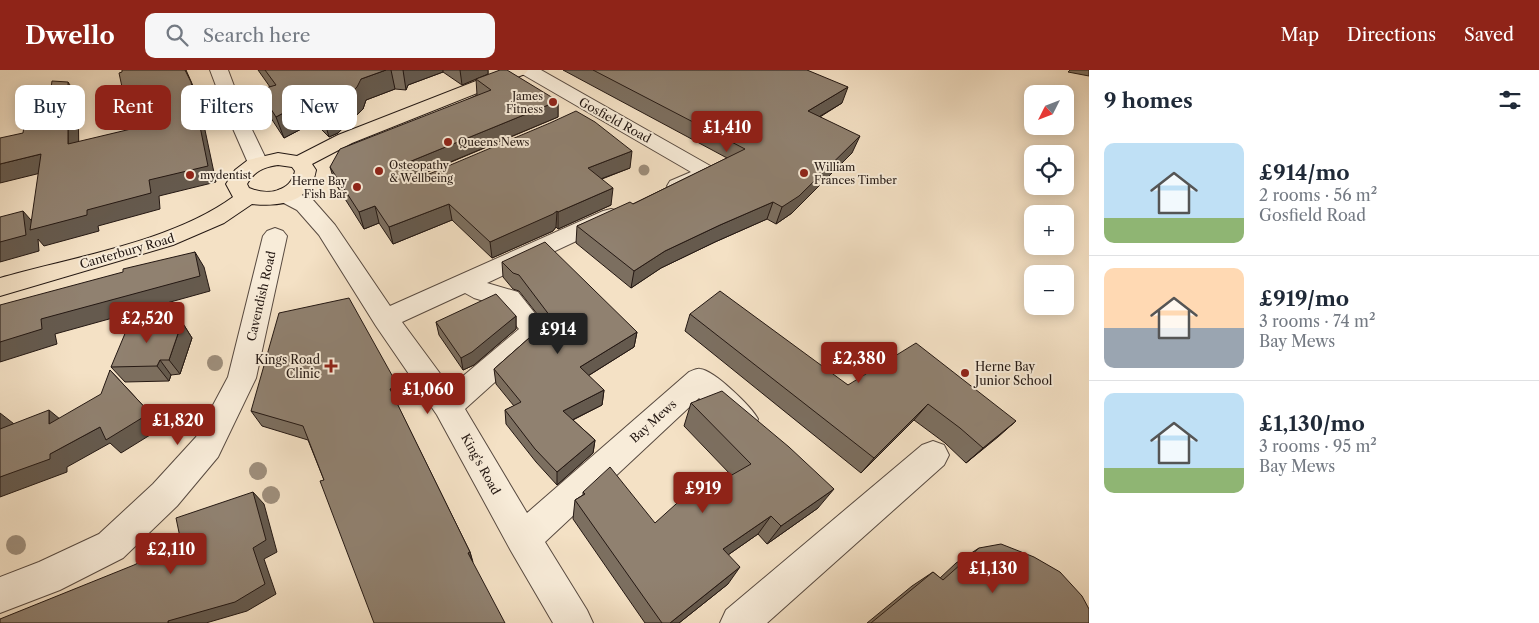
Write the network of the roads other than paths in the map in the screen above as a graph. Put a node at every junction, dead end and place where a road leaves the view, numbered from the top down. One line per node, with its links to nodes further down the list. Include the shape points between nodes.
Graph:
1 (219, 70): 5 (street)
2 (519, 70): 4 (main road, via 345,139)
3 (528, 70): 6 (street, Gosfield Road, via 585,112 708,172)
4 (299, 163): 5 (main road, via 284,159); 7 (main road, via 306,170 305,181)
5 (258, 164): 8 (main road, via 243,172 236,184)
6 (663, 193)
7 (286, 195): 8 (main road, via 264,200); 13 (street, King's Road, via 305,205 327,230)
8 (247, 197): 12 (main road, Canterbury Road, via 209,223 176,238)
9 (627, 209): 11 (street)
10 (275, 236): 18 (street, Cavendish Road, via 242,378 208,447 165,495 111,546 47,578)
11 (465, 282): 13 (street); 14 (street, via 483,292 509,299 535,330)
12 (0, 287)
13 (385, 318): 14 (street, King's Road)
14 (448, 406): 17 (street, King's Road)
15 (764, 436): 17 (street, Bay Mews, via 699,380)
16 (934, 455): 20 (street)
17 (523, 540): 19 (street, King's Road)
18 (0, 595)
19 (574, 623)
20 (739, 623)

